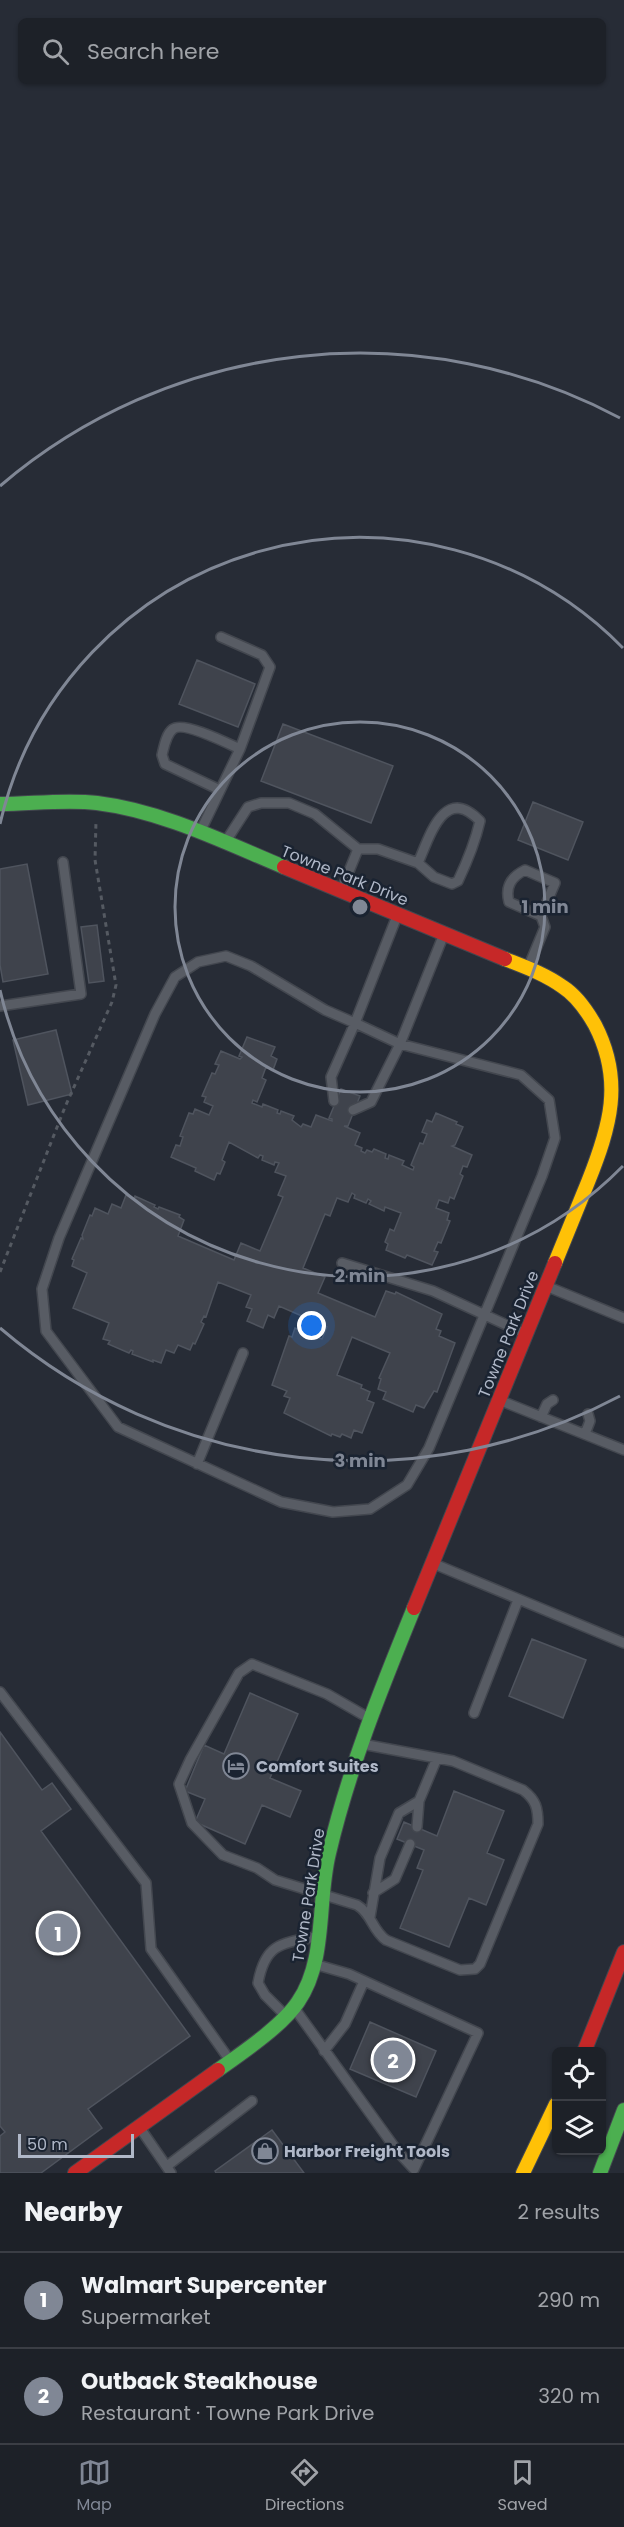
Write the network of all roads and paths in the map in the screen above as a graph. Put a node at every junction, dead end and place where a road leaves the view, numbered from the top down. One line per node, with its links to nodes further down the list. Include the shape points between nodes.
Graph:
1 (221, 637): 2 (lane, via 262,655 270,667)
2 (240, 748): 3 (lane); 3 (lane, via 186,727 176,726 170,731 162,755 165,764)
3 (220, 790): 6 (lane)
4 (96, 803): 5 (main road, Towne Park Drive); 6 (main road, Towne Park Drive); 22 (path, via 95,860 116,985)
5 (0, 804)
6 (200, 832): 7 (main road, Towne Park Drive)
7 (225, 843): 8 (lane, via 248,807 289,803 315,814); 11 (main road, Towne Park Drive)
8 (358, 849): 10 (lane, via 378,849); 11 (lane)
9 (63, 862): 16 (lane, via 81,994)
10 (418, 863): 10 (lane, via 434,877 452,884 458,881 480,822 459,808 448,810 438,820)
11 (341, 891): 12 (main road, Towne Park Drive)
12 (397, 914): 14 (main road, Towne Park Drive); 17 (lane)
13 (540, 916): 13 (lane, via 555,883 525,870 514,875 506,892 509,902); 15 (lane, via 544,927)
14 (444, 933): 15 (main road, Towne Park Drive); 18 (lane)
15 (528, 968): 23 (main road, Towne Park Drive, via 567,990 587,1012 601,1035 614,1087 613,1114 602,1147)
16 (0, 1006)
17 (355, 1023): 18 (lane); 19 (lane, via 331,1077); 34 (lane, via 226,956 198,962 176,977 154,1014 59,1238 42,1289 46,1331 118,1427)
18 (400, 1044): 20 (lane, via 371,1102); 24 (lane, via 520,1075 549,1100 555,1138)
19 (334, 1101)
20 (353, 1110)
21 (342, 1263): 24 (lane, via 433,1291)
22 (0, 1272)
23 (545, 1286): 25 (lane); 26 (main road, Towne Park Drive)
24 (484, 1316): 26 (lane); 34 (lane, via 429,1448 407,1485 370,1509 333,1512 281,1502)
25 (624, 1318)
26 (526, 1334): 28 (main road, Towne Park Drive)
27 (243, 1353): 34 (lane)
28 (499, 1400): 31 (lane); 35 (main road, Towne Park Drive)
29 (554, 1400): 31 (lane, via 547,1404)
30 (588, 1414): 32 (lane, via 590,1421)
31 (541, 1417): 32 (lane)
32 (585, 1434): 33 (lane)
33 (624, 1450)
34 (197, 1464)
35 (432, 1563): 36 (lane); 40 (main road, Towne Park Drive)
36 (518, 1600): 37 (lane); 39 (lane)
37 (624, 1644)
38 (0, 1692): 56 (lane, via 146,1883 151,1949)
39 (474, 1713)
40 (369, 1718): 41 (main road, Towne Park Drive); 46 (lane, via 327,1694 252,1664 238,1673 179,1785 192,1823 223,1855 257,1868 275,1880)
41 (360, 1744): 42 (lane); 46 (main road, Towne Park Drive, via 328,1856)
42 (437, 1758): 43 (lane); 48 (lane, via 523,1790 537,1805 538,1824 480,1964 475,1969 460,1970 386,1940)
43 (419, 1801): 44 (lane); 47 (lane, via 399,1813 380,1858)
44 (417, 1827)
45 (410, 1844): 47 (lane, via 395,1879)
46 (324, 1893): 48 (lane, via 357,1905); 49 (main road, Towne Park Drive)
47 (373, 1893): 48 (lane)
48 (370, 1917)
49 (318, 1937): 51 (main road, Towne Park Drive); 53 (lane, via 284,1942 269,1951 261,1966 258,1983 265,1995)
50 (624, 1952): 54 (main road)
51 (314, 1964): 52 (lane); 53 (main road, Towne Park Drive, via 307,1986)
52 (364, 1981): 55 (lane, via 345,2024); 55 (lane, via 478,2033 414,2169)
53 (289, 2011): 55 (lane); 56 (main road, Towne Park Drive, via 259,2040)
54 (586, 2047)
55 (324, 2050)
56 (229, 2059): 60 (main road, Towne Park Drive)
57 (252, 2101): 62 (lane)
58 (624, 2110): 66 (main road)
59 (552, 2112): 64 (main road)
60 (138, 2126): 62 (lane); 63 (main road, Towne Park Drive, via 94,2163)
61 (552, 2134): 65 (main road)
62 (169, 2170)
63 (75, 2173)
64 (523, 2173)
65 (537, 2173)
66 (600, 2173)

